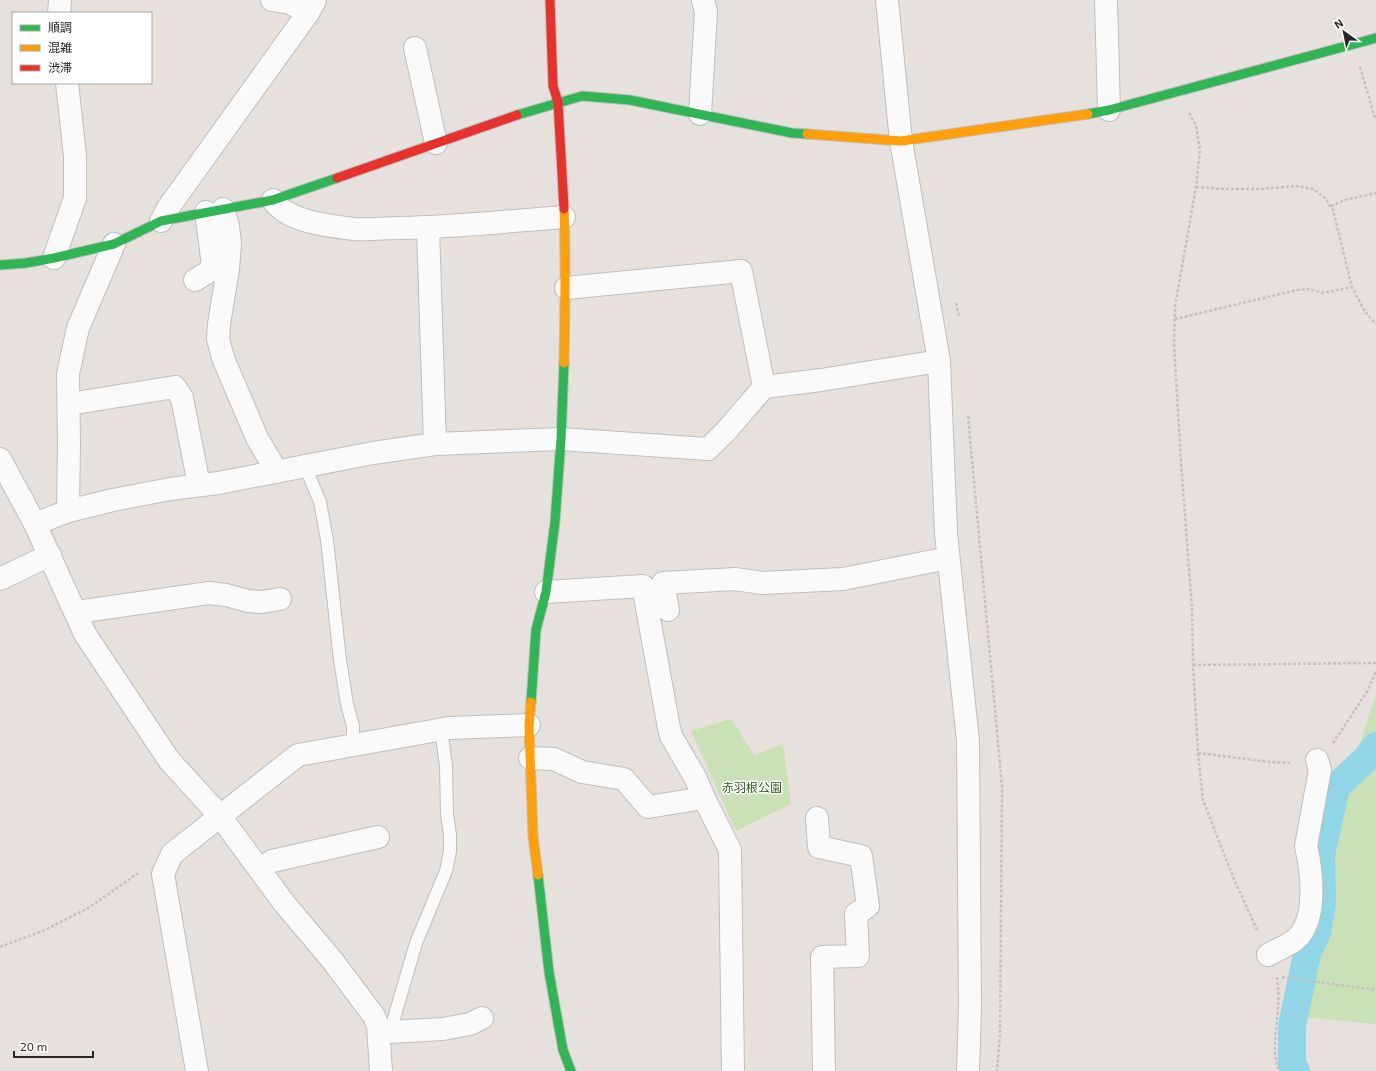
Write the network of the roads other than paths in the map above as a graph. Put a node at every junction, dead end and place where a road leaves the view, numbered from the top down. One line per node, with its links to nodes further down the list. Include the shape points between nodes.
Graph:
1 (60, 0): 8 (street)
2 (272, 0): 7 (street)
3 (550, 0): 12 (street, via 552,86)
4 (703, 0): 14 (street, via 706,12)
5 (887, 0): 15 (street)
6 (1106, 0): 13 (street)
7 (311, 7): 20 (street, via 168,208)
8 (59, 12)
9 (1376, 38): 13 (street)
10 (415, 48): 16 (street)
11 (67, 84): 23 (street, via 75,156 75,198)
12 (558, 102): 14 (street, via 582,96 630,100); 16 (street); 19 (street)
13 (1109, 110): 15 (street)
14 (700, 114): 15 (street, via 792,133)
15 (901, 141): 27 (street)
16 (436, 143): 17 (street)
17 (273, 200): 18 (street); 21 (street, via 285,213 305,221 355,229)
18 (215, 210): 20 (street); 25 (street, via 212,266 208,272); 34 (street, via 228,226 230,243 218,339 223,358 257,438)
19 (564, 217): 21 (street); 26 (street)
20 (162, 221): 22 (street)
21 (428, 228): 31 (street)
22 (114, 244): 23 (street); 29 (street, via 78,328 68,374)
23 (54, 258): 24 (street)
24 (0, 265)
25 (195, 280)
26 (566, 288): 28 (street, via 742,271); 30 (street)
27 (939, 361): 28 (street); 39 (street)
28 (764, 387): 30 (street, via 708,449)
29 (69, 404): 35 (street, via 175,387 182,398); 36 (street)
30 (561, 439): 31 (street); 41 (street, via 555,522)
31 (436, 444): 33 (street)
32 (0, 459): 37 (street)
33 (305, 466): 34 (street); 47 (lane, via 320,502 327,540 340,660 353,726)
34 (278, 472): 35 (street)
35 (199, 485): 36 (street)
36 (68, 510): 37 (street)
37 (34, 524): 38 (street)
38 (50, 555): 40 (street); 44 (street)
39 (948, 558): 43 (street, via 843,579 762,583 735,579 663,583); 63 (street, via 968,741)
40 (0, 579)
41 (546, 592): 45 (street, via 536,630); 50 (street, via 643,586 671,736)
42 (280, 599): 44 (street, via 248,601 209,593)
43 (668, 610)
44 (77, 614): 51 (street, via 86,634 169,760)
45 (529, 725): 46 (street); 48 (street)
46 (442, 729): 47 (street); 57 (lane, via 450,851 446,871 416,943)
47 (353, 745): 51 (street, via 298,755)
48 (530, 758): 50 (street, via 554,759 582,772 624,779 648,807); 60 (street, via 533,836 549,972 563,1050)
49 (1317, 760): 55 (street, via 1320,770 1306,846 1311,892 1309,918 1295,940)
50 (704, 798): 61 (street, via 730,850)
51 (220, 816): 54 (street); 58 (street, via 172,854 164,874)
52 (817, 818): 62 (street, via 819,847 861,856 868,906 856,914 858,956 822,957)
53 (378, 836): 54 (street, via 272,861)
54 (260, 870): 57 (street, via 332,960)
55 (1268, 955)
56 (482, 1018): 57 (street, via 470,1024 443,1029)
57 (385, 1035): 59 (street)
58 (197, 1071)
59 (381, 1071)
60 (571, 1071)
61 (733, 1071)
62 (824, 1071)
63 (968, 1071)

